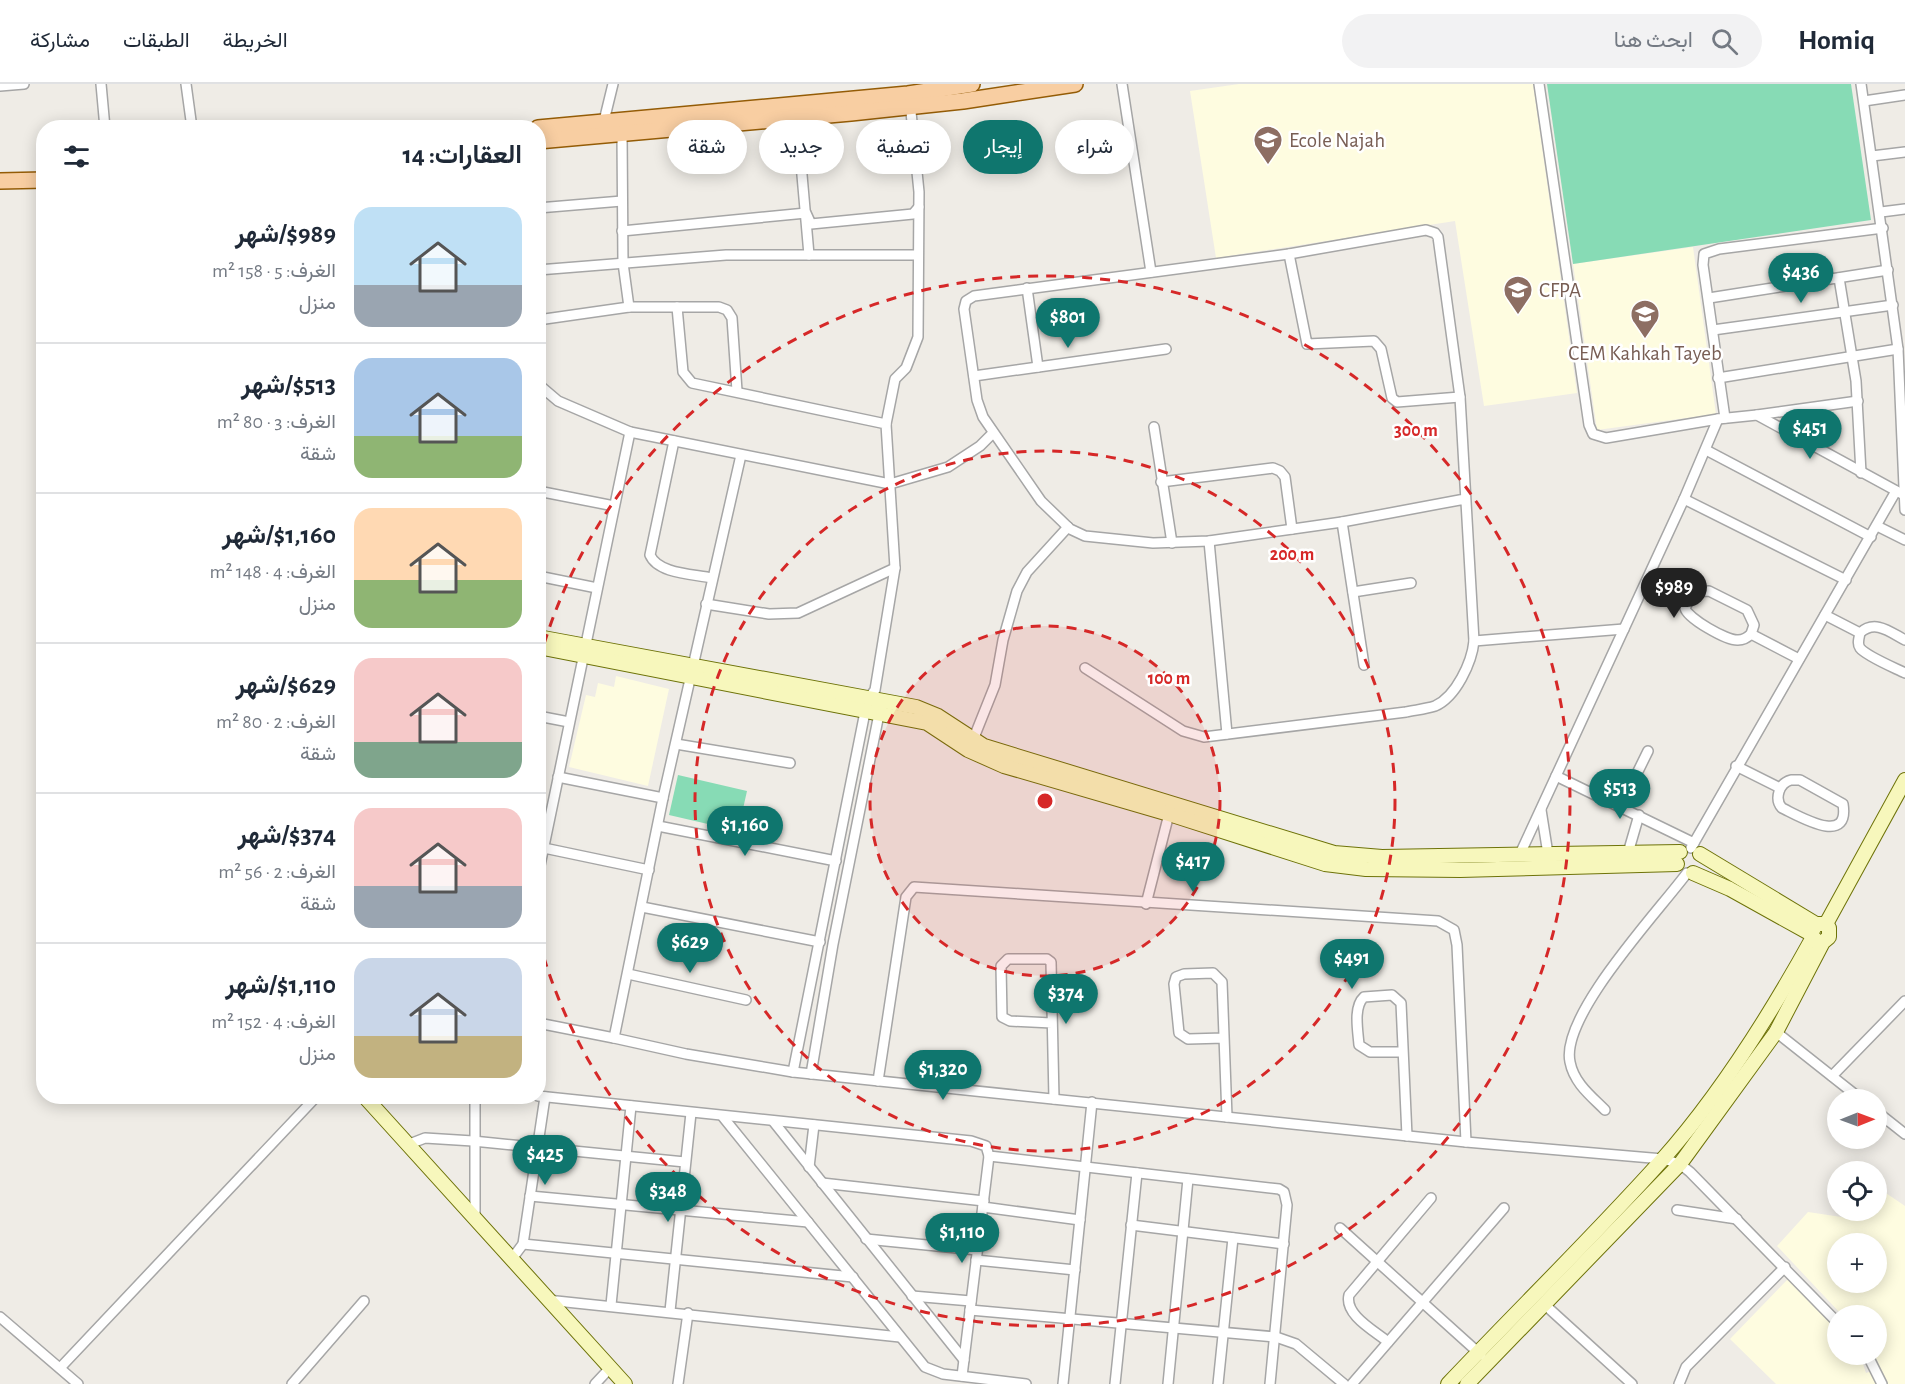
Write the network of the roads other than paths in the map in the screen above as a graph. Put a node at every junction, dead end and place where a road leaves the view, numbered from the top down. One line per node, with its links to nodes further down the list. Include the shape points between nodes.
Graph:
1 (24, 84): 10 (street)
2 (101, 84): 15 (street)
3 (186, 84): 16 (street)
4 (613, 84): 18 (street)
5 (972, 84): 12 (main road)
6 (1075, 84): 12 (main road, via 963,101)
7 (1122, 84): 39 (street)
8 (1539, 84): 60 (street, via 1593,434 1606,438)
9 (1861, 84): 13 (street)
10 (0, 86)
11 (1905, 95): 13 (street)
12 (910, 100): 14 (main road); 18 (main road); 27 (street)
13 (1864, 101): 22 (street)
14 (796, 118): 19 (main road); 30 (street)
15 (104, 120)
16 (191, 120)
17 (546, 128): 18 (main road)
18 (602, 128): 19 (main road); 20 (main road)
19 (622, 134): 25 (street)
20 (546, 139)
21 (1905, 152): 22 (street)
22 (1872, 156): 29 (street)
23 (36, 180): 24 (main road)
24 (0, 181)
25 (622, 201): 26 (street); 32 (street)
26 (546, 207)
27 (919, 207): 30 (street, via 913,214 811,224); 35 (street)
28 (1905, 208): 29 (street)
29 (1881, 212): 31 (street)
30 (806, 213): 32 (street); 34 (street)
31 (1883, 228): 38 (street); 42 (street, via 1708,251 1703,258)
32 (622, 231): 36 (street)
33 (1289, 254): 39 (street); 57 (street, via 1307,344 1374,341 1381,349 1392,398 1397,402); 57 (street, via 1426,230 1435,232)
34 (809, 255): 35 (street); 36 (street, via 726,255)
35 (917, 255): 61 (street, via 918,337 906,368 896,379)
36 (622, 263): 37 (street); 44 (street)
37 (546, 269)
38 (1888, 270): 40 (street); 43 (street)
39 (1151, 272): 41 (street)
40 (1839, 278): 42 (street); 46 (street)
41 (1027, 288): 52 (street); 53 (street, via 974,296 966,302)
42 (1709, 298): 48 (street)
43 (1893, 305): 46 (street); 50 (street)
44 (629, 306): 45 (street); 47 (street)
45 (677, 307): 56 (street, via 686,378 692,383); 56 (street, via 719,308 730,314)
46 (1845, 312): 48 (street); 51 (street)
47 (546, 319)
48 (1713, 330): 54 (street)
49 (1166, 349): 52 (street)
50 (1898, 349): 51 (street); 72 (street)
51 (1853, 355): 54 (street); 58 (street)
52 (1038, 367): 53 (street)
53 (974, 376): 64 (street, via 977,400)
54 (1718, 378): 60 (street)
55 (546, 391): 63 (street, via 566,405)
56 (737, 391): 61 (street)
57 (1460, 398): 73 (street)
58 (1858, 401): 59 (street); 68 (street)
59 (1757, 415): 60 (street); 68 (street)
60 (1721, 419): 66 (street)
61 (886, 424): 70 (street)
62 (1154, 427): 69 (street)
63 (630, 432): 65 (street); 75 (street)
64 (992, 434): 70 (street, via 948,467); 79 (street, via 1041,501)
65 (674, 441): 67 (street); 87 (street, via 650,555 661,567)
66 (1706, 450): 74 (street); 81 (street)
67 (741, 455): 70 (street); 87 (street)
68 (1861, 474): 72 (street)
69 (1161, 482): 80 (street, via 1274,468 1284,477); 84 (street)
70 (890, 484): 85 (street)
71 (546, 492): 75 (street)
72 (1900, 493): 76 (street); 78 (street)
73 (1465, 499): 77 (street); 99 (street)
74 (1684, 499): 88 (street); 94 (street)
75 (614, 506): 90 (street)
76 (1905, 510)
77 (1342, 522): 80 (street); 91 (street)
78 (1877, 526): 81 (street); 82 (street)
79 (1068, 527): 84 (street, via 1099,539); 111 (street, via 1033,565 1017,591 995,685)
80 (1292, 529): 83 (street)
81 (1871, 537): 88 (street)
82 (1905, 540)
83 (1209, 541): 84 (street); 110 (street)
84 (1172, 543)
85 (895, 568): 92 (street, via 798,613 769,614); 107 (street)
86 (546, 578): 90 (street)
87 (712, 578): 92 (street)
88 (1846, 580): 93 (street)
89 (1411, 583): 91 (street)
90 (597, 588): 101 (street)
91 (1353, 592): 103 (street)
92 (706, 604): 105 (street)
93 (1825, 615): 95 (street); 102 (street)
94 (1624, 629): 99 (street); 116 (street)
95 (1860, 633): 98 (street, via 1866,627 1879,626); 106 (street, via 1860,648)
96 (1751, 634): 96 (street, via 1754,625 1747,610 1709,591 1697,592 1685,608 1690,617 1729,639); 102 (street)
97 (546, 639): 101 (street)
98 (1905, 640)
99 (1474, 641): 110 (street, via 1460,679 1434,706)
100 (546, 648): 101 (street)
101 (583, 651): 105 (street); 109 (street)
102 (1799, 659): 115 (street)
103 (1364, 664)
104 (1085, 668): 110 (street, via 1183,731 1204,736)
105 (691, 672): 107 (street); 112 (street)
106 (1905, 673)
107 (874, 704): 111 (street, via 930,711); 123 (street, via 927,723 968,750 1004,766); 132 (street); 148 (street)
108 (546, 718): 109 (street)
109 (569, 722): 117 (street)
110 (1227, 734)
111 (973, 740): 129 (street, via 1334,853 1382,857)
112 (676, 744): 114 (street); 120 (street)
113 (1648, 751): 121 (street)
114 (790, 763)
115 (1736, 766): 119 (street); 131 (street)
116 (1556, 776): 121 (street); 122 (street)
117 (558, 777): 120 (street); 125 (street)
118 (1905, 780): 136 (street)
119 (1780, 788): 119 (street, via 1782,808 1826,828 1835,826 1840,819 1843,804 1809,785 1791,780)
120 (663, 798): 126 (street)
121 (1621, 806): 124 (street)
122 (1541, 810): 129 (street); 130 (street)
123 (1169, 814): 131 (street, via 1347,868 1460,870); 134 (street)
124 (1639, 815): 128 (street); 131 (street)
125 (546, 822)
126 (658, 826): 132 (street); 133 (street)
127 (546, 848): 133 (street)
128 (1628, 853): 130 (street); 131 (street)
129 (1520, 854): 130 (street)
130 (1548, 854)
131 (1689, 858): 136 (street); 136 (street, via 1730,889); 160 (street, via 1591,997 1574,1028 1569,1045 1572,1071 1579,1084)
132 (836, 861): 137 (street)
133 (649, 870): 135 (street)
134 (1146, 904): 150 (street, via 914,887 906,897); 170 (street, via 1447,924 1454,930 1457,945)
135 (642, 907): 137 (street); 138 (street)
136 (1818, 933): 143 (street); 175 (street, via 1771,1012)
137 (820, 942): 147 (street)
138 (628, 974): 139 (street); 144 (street)
139 (746, 1000)
140 (1905, 1001): 149 (street)
141 (1052, 1023): 141 (street, via 1049,960 1008,959 1001,966 1002,1017 1010,1021); 153 (street)
142 (546, 1025): 144 (street)
143 (1776, 1032): 149 (street); 177 (street)
144 (614, 1038): 147 (street)
145 (1224, 1038): 145 (street, via 1220,978 1213,973 1176,977 1179,1033 1188,1038); 163 (street)
146 (1403, 1052): 146 (street, via 1398,997 1364,997 1358,1010 1359,1045 1370,1052); 168 (street)
147 (793, 1072): 148 (street)
148 (812, 1074): 150 (street)
149 (1832, 1076): 151 (street)
150 (878, 1081): 153 (street)
151 (1848, 1089)
152 (546, 1097): 159 (street)
153 (1054, 1099): 154 (street)
154 (1092, 1102): 163 (street); 179 (street)
155 (309, 1104): 230 (street)
156 (370, 1104): 171 (street)
157 (475, 1104): 169 (street)
158 (541, 1104): 172 (street)
159 (631, 1106): 161 (street); 173 (street)
160 (1605, 1110)
161 (691, 1113): 162 (street); 176 (street)
162 (723, 1117): 165 (street); 193 (street)
163 (1227, 1117): 168 (street)
164 (1887, 1120): 167 (street)
165 (773, 1121): 166 (street); 178 (street)
166 (814, 1125): 174 (street, via 971,1141 986,1146); 178 (street)
167 (1905, 1134)
168 (1407, 1136): 170 (street)
169 (473, 1141): 171 (street, via 425,1138); 172 (street); 191 (street)
170 (1466, 1142): 175 (street)
171 (407, 1145): 191 (street)
172 (537, 1148): 173 (street); 183 (street)
173 (626, 1156): 176 (street); 186 (street)
174 (989, 1156): 179 (street); 185 (street)
175 (1663, 1159): 177 (street); 227 (street)
176 (685, 1162): 189 (street)
177 (1680, 1164): 190 (street); 213 (street)
178 (809, 1167): 182 (street)
179 (1085, 1168): 180 (street); 192 (street)
180 (1137, 1173): 181 (street); 194 (street)
181 (1188, 1179): 196 (street); 199 (street, via 1270,1187 1284,1192)
182 (822, 1183): 185 (street); 198 (street)
183 (530, 1196): 186 (street); 200 (street)
184 (1431, 1198): 205 (street)
185 (983, 1204): 192 (street); 202 (street)
186 (621, 1206): 189 (street); 201 (street)
187 (1504, 1208): 212 (street)
188 (1677, 1210): 190 (street)
189 (681, 1211): 193 (street); 204 (street)
190 (1737, 1219): 206 (street)
191 (476, 1220): 203 (street)
192 (1080, 1220): 207 (street)
193 (808, 1222): 208 (street)
194 (1131, 1225): 196 (street); 221 (street)
195 (1340, 1228): 205 (street)
196 (1182, 1231): 197 (street); 222 (street)
197 (1233, 1238): 199 (street); 223 (street)
198 (866, 1239): 202 (street); 209 (street)
199 (1284, 1244): 225 (street)
200 (523, 1245): 201 (street); 203 (street)
201 (617, 1254): 204 (street); 214 (street)
202 (977, 1255): 207 (street); 215 (street)
203 (511, 1260): 210 (street)
204 (676, 1260): 208 (street); 216 (street)
205 (1377, 1261): 212 (street); 226 (street, via 1347,1301 1352,1312)
206 (1785, 1267): 217 (street); 250 (street, via 1686,1367)
207 (1075, 1270): 220 (street)
208 (852, 1277): 224 (street)
209 (912, 1296): 215 (street); 228 (street)
210 (547, 1300): 214 (street); 231 (street)
211 (364, 1301): 235 (street)
212 (1422, 1302): 226 (street); 227 (street)
213 (1544, 1304): 227 (street); 249 (street)
214 (611, 1305): 216 (street)
215 (971, 1305): 220 (street); 228 (street)
216 (670, 1311): 218 (street)
217 (1827, 1311)
218 (688, 1313): 224 (street); 238 (street)
219 (0, 1317): 230 (street)
220 (1070, 1317): 221 (street); 240 (street)
221 (1120, 1321): 222 (street); 241 (street)
222 (1173, 1326): 223 (street); 242 (street)
223 (1222, 1333): 225 (street); 243 (street)
224 (900, 1337): 232 (street, via 925,1368)
225 (1276, 1337): 244 (street); 245 (street, via 1296,1344)
226 (1388, 1342): 246 (street)
227 (1484, 1357): 247 (street); 248 (street)
228 (964, 1360): 232 (street)
229 (1872, 1365): 251 (street)
230 (60, 1368): 234 (street)
231 (610, 1368): 236 (street); 237 (street)
232 (962, 1376): 233 (street)
233 (1003, 1383): 239 (street)
234 (78, 1384)
235 (292, 1384)
236 (595, 1384)
237 (625, 1384)
238 (678, 1384)
239 (1026, 1384)
240 (1063, 1384)
241 (1115, 1384)
242 (1168, 1384)
243 (1218, 1384)
244 (1270, 1384)
245 (1344, 1384)
246 (1352, 1384)
247 (1448, 1384)
248 (1467, 1384)
249 (1632, 1384)
250 (1679, 1384)
251 (1882, 1384)

